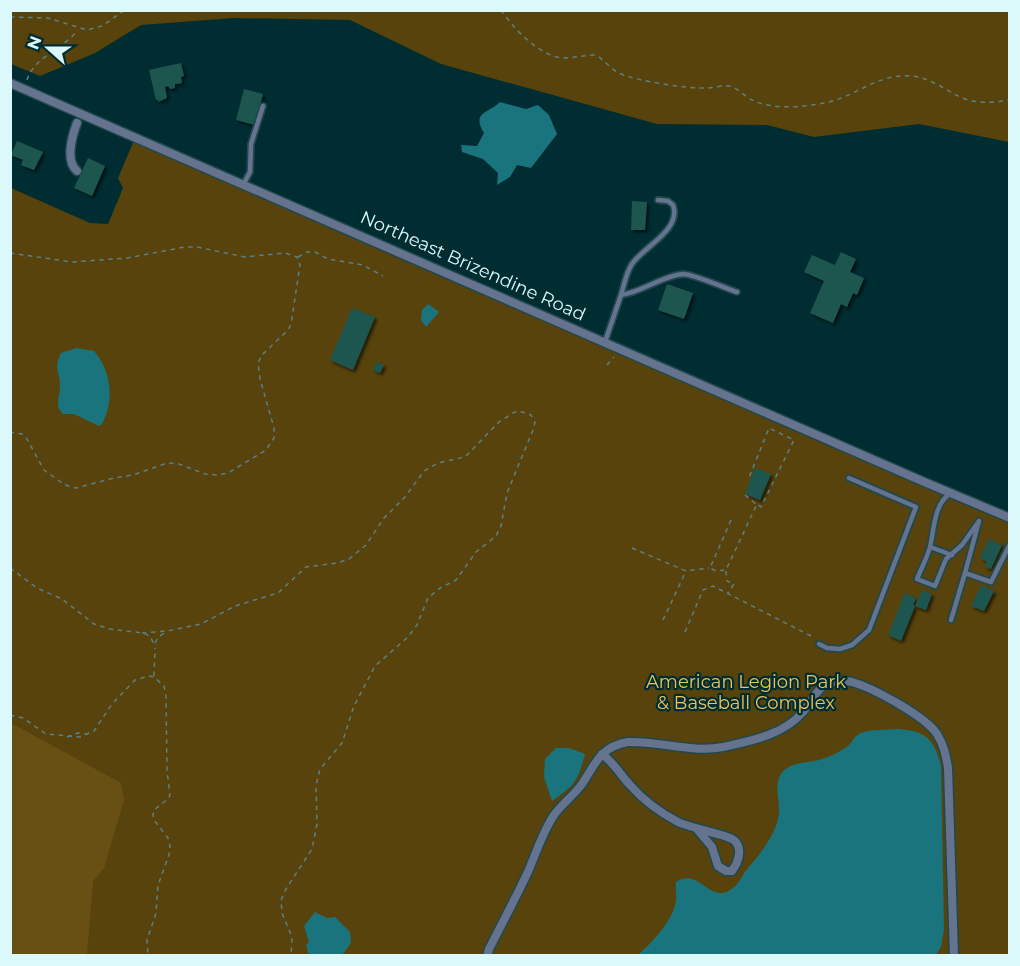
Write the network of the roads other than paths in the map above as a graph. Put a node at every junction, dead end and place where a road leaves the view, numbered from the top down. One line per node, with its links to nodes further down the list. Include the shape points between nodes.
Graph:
1 (10, 83): 5 (street, Northeast Brizendine Road)
2 (263, 106): 5 (lane, via 251,144 250,172)
3 (77, 123): 4 (street, via 70,161)
4 (77, 171)
5 (244, 183): 9 (street, Northeast Brizendine Road)
6 (658, 200): 8 (lane, via 673,205 674,217 664,234 632,264)
7 (736, 292): 8 (lane, via 684,274)
8 (621, 295): 9 (lane)
9 (605, 342): 11 (street, Northeast Brizendine Road)
10 (849, 478): 20 (lane, via 916,507 868,630 852,645 840,649)
11 (951, 494): 12 (street, Northeast Brizendine Road); 16 (lane, via 944,497 931,529)
12 (985, 508): 13 (street, Northeast Brizendine Road); 14 (lane)
13 (1010, 518)
14 (979, 521): 17 (lane); 18 (lane)
15 (1010, 544): 18 (lane, via 991,582)
16 (930, 547): 17 (lane); 17 (lane, via 917,579 935,586 946,559)
17 (952, 555)
18 (965, 573): 19 (lane)
19 (951, 620)
20 (819, 644)
21 (602, 754): 22 (street, via 645,800); 23 (street, via 545,831); 24 (street, via 628,742 703,749 769,735 794,721 824,686 835,682 850,681 910,712 936,732 946,758)
22 (698, 830): 22 (street, via 732,837 738,844 737,864 732,871 718,866 712,847)
23 (487, 956)
24 (954, 956)

